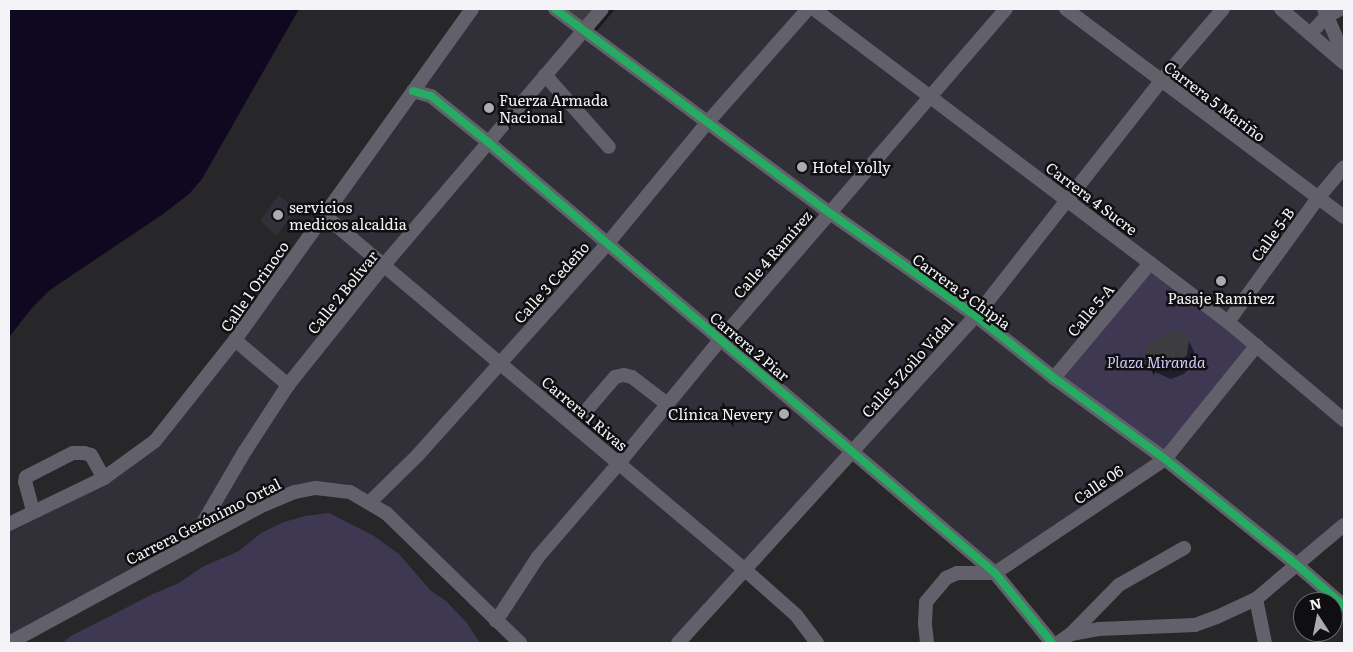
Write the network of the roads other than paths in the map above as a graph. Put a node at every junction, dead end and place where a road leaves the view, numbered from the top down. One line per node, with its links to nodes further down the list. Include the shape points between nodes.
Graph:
1 (472, 9): 18 (street, Calle 1 Orinoco)
2 (555, 9): 12 (street, Carrera 3 Chipia)
3 (602, 9): 12 (street, Calle 2 Bolívar)
4 (808, 9): 20 (street, Calle 3 Cedeño)
5 (814, 9): 19 (street, Carrera 4 Sucre)
6 (1006, 9): 19 (street, Calle 4 Ramírez)
7 (1066, 9): 17 (street, Carrera 5 Mariño)
8 (1223, 9): 17 (street, Calle 5 Zoilo Vidal)
9 (1281, 9): 13 (street)
10 (1340, 9): 11 (street)
11 (1326, 13): 13 (street); 14 (street)
12 (583, 31): 16 (street, Calle 2 Bolívar); 20 (street, Carrera 3 Chipia)
13 (1310, 34): 15 (street)
14 (1344, 56)
15 (1344, 63)
16 (545, 75): 21 (street, Calle 2 Bolívar); 22 (street)
17 (1161, 81): 24 (street, Carrera 5 Mariño); 25 (street, Calle 5 Zoilo Vidal)
18 (413, 91): 21 (street, Carrera 2 Piar, via 431,96); 27 (street, Calle 1 Orinoco)
19 (931, 98): 25 (street, Carrera 4 Sucre); 26 (street, Calle 4 Ramírez)
20 (708, 123): 26 (street, Carrera 3 Chipia); 29 (street, Calle 3 Cedeño)
21 (488, 142): 29 (street, Carrera 2 Piar); 31 (street, Calle 2 Bolívar)
22 (609, 147)
23 (1344, 167): 24 (street, Calle 5-B)
24 (1318, 198): 28 (street, Carrera 5 Mariño); 33 (street, Calle 5-B)
25 (1068, 200): 30 (street, Carrera 4 Sucre); 32 (street, Calle 5 Zoilo Vidal)
26 (830, 213): 32 (street, Carrera 3 Chipia); 34 (street, Calle 4 Ramírez)
27 (324, 215): 31 (street, Carrera 1 Rivas); 35 (street, Calle 1 Orinoco)
28 (1344, 217)
29 (608, 243): 34 (street, Carrera 2 Piar); 37 (street, Calle 3 Cedeño)
30 (1150, 263): 33 (street, Carrera 4 Sucre); 38 (street, Calle 5-A)
31 (384, 265): 37 (street, Carrera 1 Rivas); 39 (street, Calle 2 Bolívar)
32 (976, 316): 38 (street, Carrera 3 Chipia); 43 (street, Calle 5 Zoilo Vidal)
33 (1228, 322): 36 (street, Carrera 4 Sucre)
34 (721, 339): 40 (street, Calle 4 Ramírez); 43 (street, Carrera 2 Piar)
35 (235, 340): 39 (street); 46 (street, Calle 1 Orinoco, via 155,441)
36 (1257, 345): 42 (street, Carrera 4 Sucre); 44 (street, Calle 06)
37 (500, 363): 45 (street, Carrera 1 Rivas); 47 (street, Calle 3 Cedeño, via 418,456)
38 (1054, 378): 44 (street, Carrera 3 Chipia)
39 (288, 385): 51 (street, Calle 2 Bolívar)
40 (667, 404): 41 (street, via 624,375 615,377); 45 (street, Calle 4 Ramírez)
41 (585, 412)
42 (1344, 420)
43 (853, 451): 54 (street, Calle 5 Zoilo Vidal); 55 (street, Carrera 2 Piar)
44 (1165, 459): 53 (street, Carrera 3 Chipia); 55 (street, Calle 06)
45 (619, 463): 54 (street, Carrera 1 Rivas); 58 (street, Calle 4 Ramírez, via 538,557)
46 (104, 478): 48 (street, Calle 1 Orinoco); 48 (street, via 91,455 73,454 64,458 26,477)
47 (370, 502): 51 (street, Carrera Gerónimo Ortal, via 338,490 316,488 295,492 259,507); 58 (street, Carrera Gerónimo Ortal, via 386,513)
48 (33, 511): 49 (street, Calle 1 Orinoco)
49 (9, 524)
50 (1344, 525): 53 (street)
51 (190, 545): 60 (street, Carrera Gerónimo Ortal)
52 (1184, 548): 59 (street, via 1119,585)
53 (1297, 565): 56 (street); 57 (street, Carrera 3 Chipia)
54 (744, 569): 62 (street, Calle 5 Zoilo Vidal); 63 (street, Carrera 1 Rivas, via 796,615)
55 (995, 573): 64 (street, via 957,573 946,578 926,602); 65 (street, Carrera 2 Piar)
56 (1256, 599): 59 (street, via 1195,625 1130,626); 67 (street)
57 (1344, 606)
58 (496, 620): 61 (street, Carrera Gerónimo Ortal)
59 (1071, 634): 66 (street)
60 (9, 643)
61 (520, 643)
62 (678, 643)
63 (817, 643)
64 (927, 643)
65 (1052, 643)
66 (1058, 643)
67 (1265, 643)

